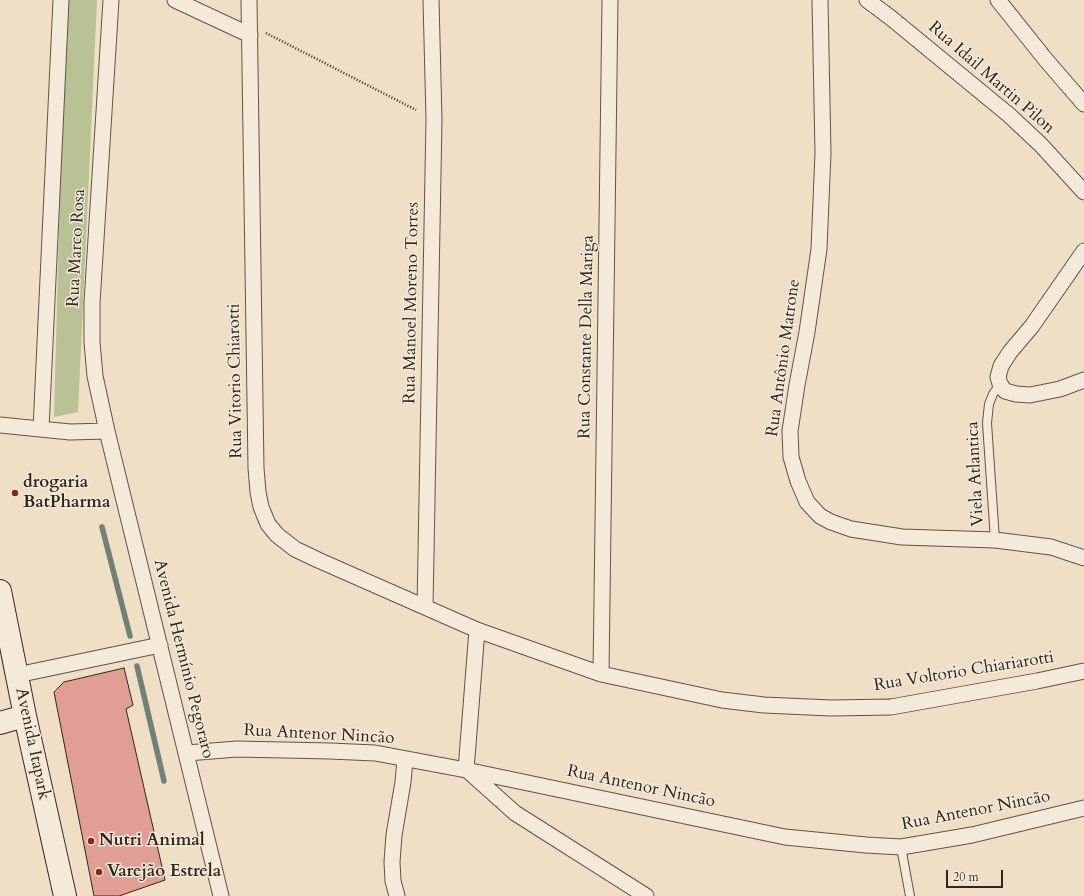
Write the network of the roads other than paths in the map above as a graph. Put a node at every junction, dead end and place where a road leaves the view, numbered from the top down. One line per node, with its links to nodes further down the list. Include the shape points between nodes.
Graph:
1 (60, 0): 17 (street, Rua Marco Rosa)
2 (111, 0): 18 (street, Rua Marco Rosa, via 92,303 95,376)
3 (174, 0): 10 (street)
4 (249, 0): 10 (street, Rua Vitorio Chiarotti)
5 (431, 0): 22 (street, Rua Manoel Moreno Torres, via 434,119)
6 (610, 0): 26 (street, Rua Constante Della Mariga)
7 (820, 0): 19 (street, Rua Antônio Matrone, via 823,153 818,249 790,431 791,457 798,481 807,502 820,516 851,529 902,537)
8 (867, 0): 12 (street, Rua Idail Martin Pilon, via 1009,115)
9 (998, 0): 11 (street)
10 (250, 30): 22 (street, Rua Vitorio Chiarotti, via 256,468 261,507 268,524 295,549)
11 (1084, 104)
12 (1084, 192)
13 (1084, 251): 15 (street, via 1001,366 998,376)
14 (1084, 380): 15 (street, via 1030,394 1016,394 1005,390)
15 (1000, 384): 19 (lane, Viela Atlantica, via 989,404 986,423)
16 (0, 425): 17 (street)
17 (41, 429): 18 (street, via 70,432)
18 (107, 431): 24 (street, Avenida Hermínio Pegoraro)
19 (995, 540): 20 (street, Rua Antônio Matrone, via 1051,547)
20 (1084, 558)
21 (0, 591): 27 (main road, Avenida Itapark)
22 (425, 607): 23 (street, Rua Vitorio Chiarotti)
23 (477, 630): 26 (street, Rua Voltorio Chiariarotti); 32 (street)
24 (160, 645): 27 (street); 30 (street, Avenida Hermínio Pegoraro)
25 (1084, 671): 26 (street, Rua Voltorio Chiariarotti, via 890,707 831,708 722,700)
26 (601, 674)
27 (17, 675): 28 (main road, Avenida Itapark)
28 (25, 716): 29 (main road); 35 (main road, Avenida Itapark)
29 (0, 723)
30 (187, 753): 31 (street, Rua Antenor Nincão, via 237,749 330,751 375,753); 36 (street, Avenida Hermínio Pegoraro)
31 (405, 759): 32 (street, Rua Antenor Nincão); 37 (street, via 392,862)
32 (466, 770): 34 (street, Rua Antenor Nincão, via 785,837); 38 (street, via 515,813)
33 (1084, 808): 34 (street, Rua Antenor Nincão, via 972,835)
34 (901, 847): 39 (lane)
35 (65, 896)
36 (221, 896)
37 (397, 896)
38 (646, 896)
39 (910, 896)

